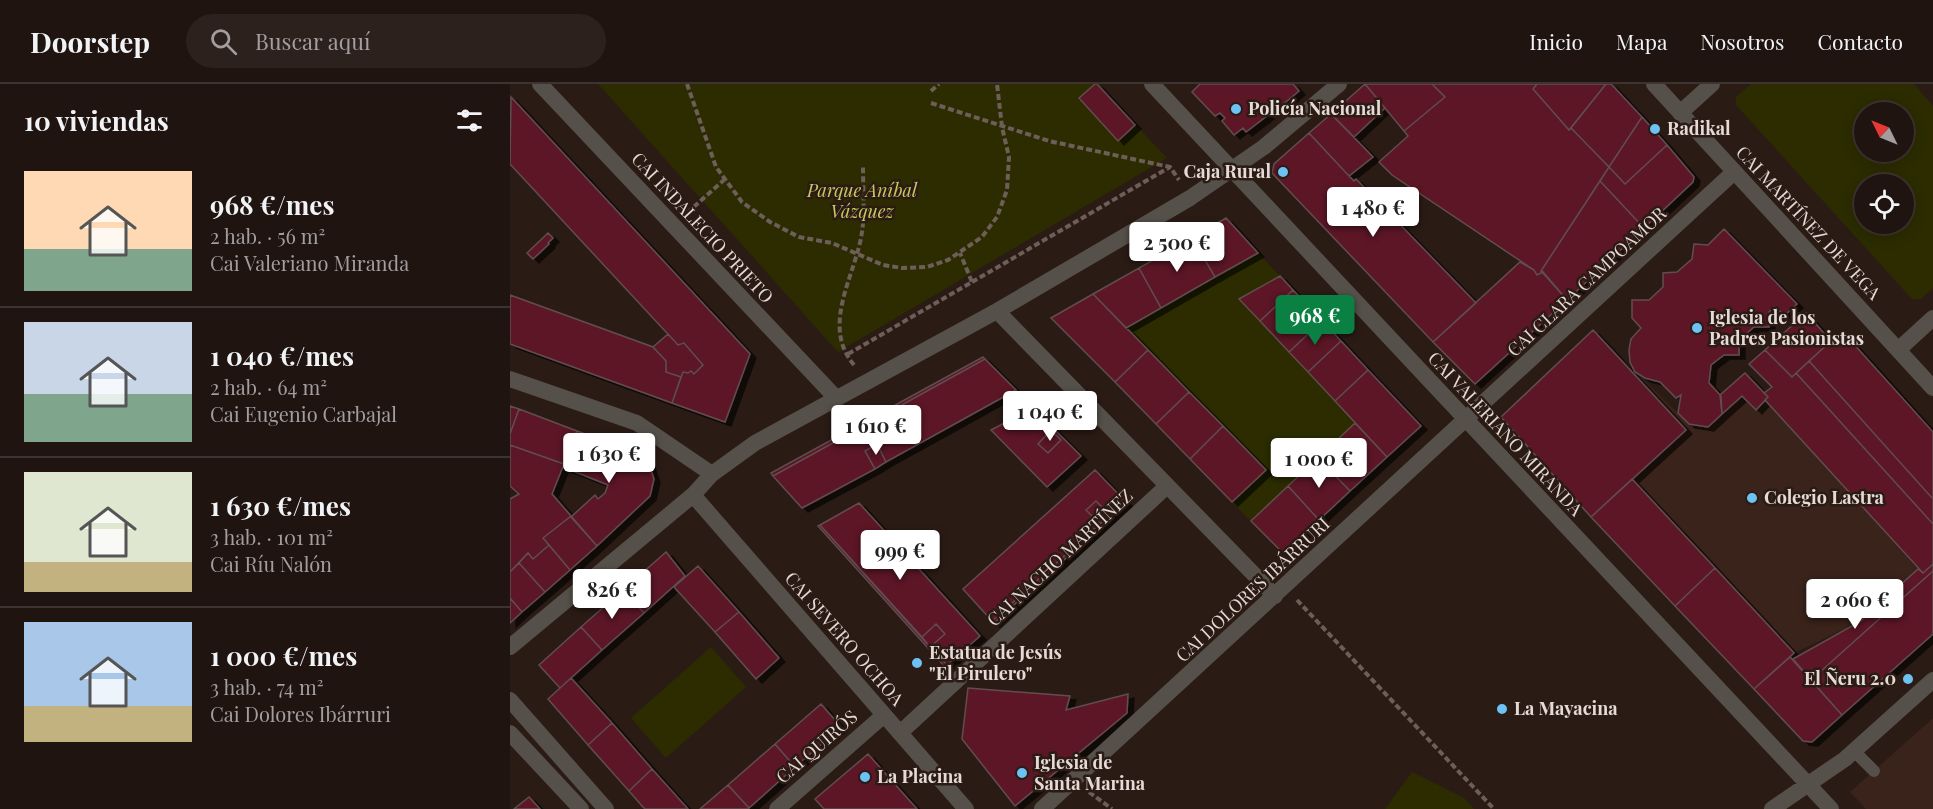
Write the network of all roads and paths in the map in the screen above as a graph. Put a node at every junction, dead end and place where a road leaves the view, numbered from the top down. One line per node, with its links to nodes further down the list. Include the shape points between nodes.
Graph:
1 (540, 84): 17 (street, CAI INDALECIO PRIETO)
2 (687, 84): 16 (path, via 716,167)
3 (939, 84): 9 (path)
4 (997, 84): 12 (path)
5 (1152, 84): 14 (street, CAI VALERIANO MIRANDA)
6 (1339, 84): 14 (street)
7 (1654, 84): 11 (street, CAI MARTÍNEZ DE VEGA)
8 (1712, 84): 11 (street)
9 (931, 91)
10 (932, 103): 12 (path)
11 (1680, 113): 15 (street, CAI MARTÍNEZ DE VEGA)
12 (1002, 127): 18 (path, via 1009,157 1006,190 997,218 982,237); 20 (path, via 1049,141 1170,166)
13 (863, 167): 19 (path, via 862,232)
14 (1232, 170): 21 (street); 29 (street, CAI VALERIANO MIRANDA)
15 (1734, 172): 23 (street, CAI MARTÍNEZ DE VEGA); 29 (street, CAI CLARA CAMPOAMOR)
16 (725, 178): 17 (path); 19 (path, via 742,202 770,222 799,237 832,243)
17 (673, 225): 28 (street, CAI INDALECIO PRIETO)
18 (960, 253): 19 (path, via 927,267 902,268 884,266); 20 (path)
19 (857, 254): 24 (path, via 842,299 839,334)
20 (972, 282): 24 (path)
21 (997, 311): 26 (street); 31 (street)
22 (1933, 318): 23 (street)
23 (1898, 350): 27 (street, CAI MARTÍNEZ DE VEGA)
24 (848, 354): 26 (path)
25 (510, 379): 30 (street, via 637,423)
26 (869, 381): 28 (street)
27 (1933, 388)
28 (837, 399): 30 (street, via 755,443)
29 (1465, 420): 33 (street, CAI DOLORES IBÁRRURI); 42 (street, CAI VALERIANO MIRANDA)
30 (712, 474): 32 (street)
31 (1167, 486): 33 (street); 39 (street, CAI NACHO MARTÍNEZ)
32 (693, 495): 34 (street); 37 (street, CAI SEVERO OCHOA)
33 (1280, 591): 47 (street, CAI DOLORES IBÁRRURI); 48 (path)
34 (510, 647)
35 (1933, 680): 40 (street)
36 (510, 700): 44 (street)
37 (884, 715): 39 (street, CAI SEVERO OCHOA); 45 (street, CAI QUIRÓS)
38 (510, 733): 43 (street)
39 (900, 733): 46 (street, CAI SEVERO OCHOA)
40 (1854, 751): 41 (lane); 42 (street)
41 (1874, 771)
42 (1808, 785): 49 (street); 50 (street, CAI VALERIANO MIRANDA)
43 (581, 809)
44 (606, 809)
45 (777, 809)
46 (966, 809)
47 (1042, 809)
48 (1494, 809)
49 (1772, 809)
50 (1831, 809)

